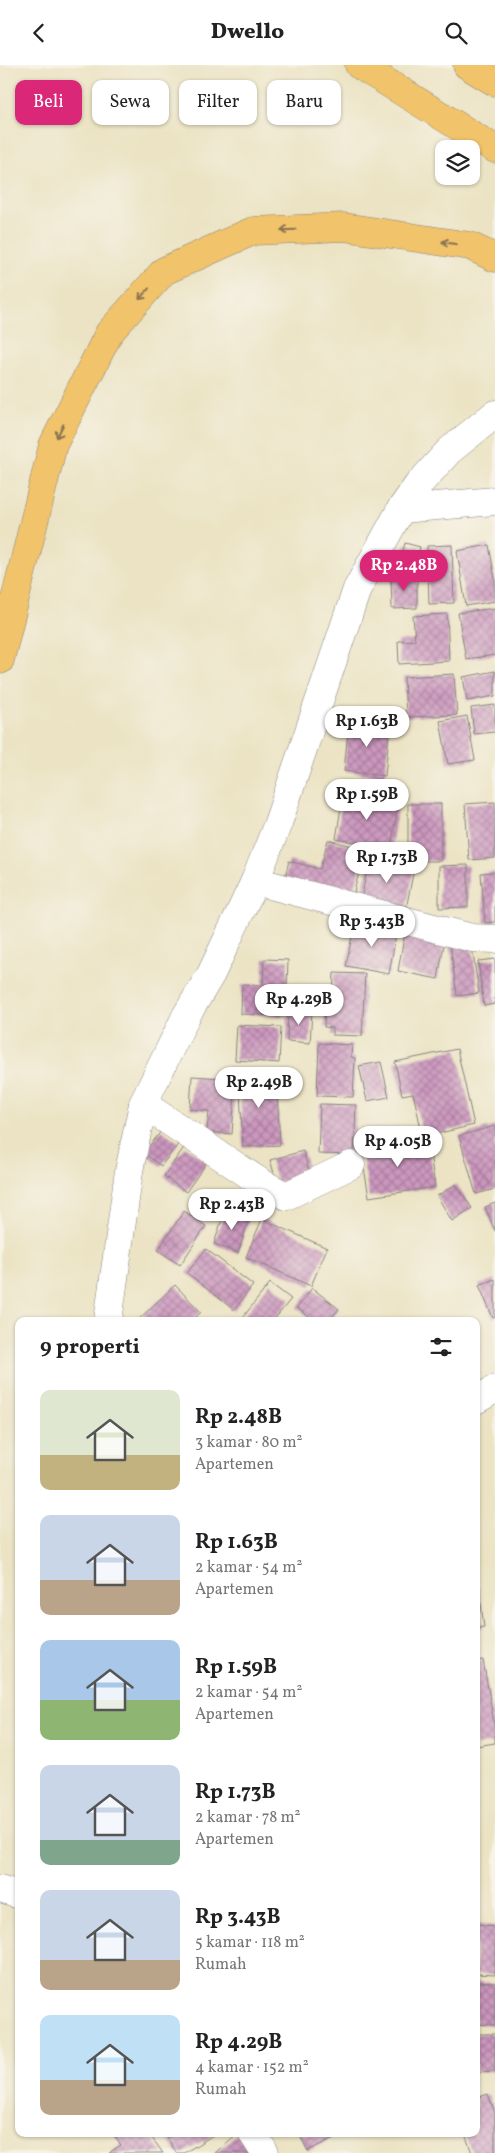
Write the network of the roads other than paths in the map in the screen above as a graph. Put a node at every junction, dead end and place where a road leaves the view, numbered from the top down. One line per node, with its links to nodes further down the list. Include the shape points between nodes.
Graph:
1 (359, 65): 4 (highway)
2 (467, 65): 3 (highway)
3 (495, 82)
4 (495, 149)
5 (495, 258): 9 (highway, one-way to 9, via 470,247 344,227 252,231 164,271 109,333 53,445)
6 (493, 416): 8 (street, via 449,451)
7 (495, 501): 8 (street)
8 (401, 509): 10 (street, via 357,589 278,823)
9 (0, 660)
10 (255, 881): 11 (street, via 472,938); 12 (street)
11 (495, 939)
12 (144, 1104): 13 (street, via 286,1196); 14 (street, via 129,1171)
13 (350, 1165)
14 (109, 1317)
15 (495, 1389): 16 (street)
16 (480, 1398)
17 (0, 1889): 18 (street)
18 (15, 1894)
19 (255, 2137): 20 (street)
20 (266, 2153)

